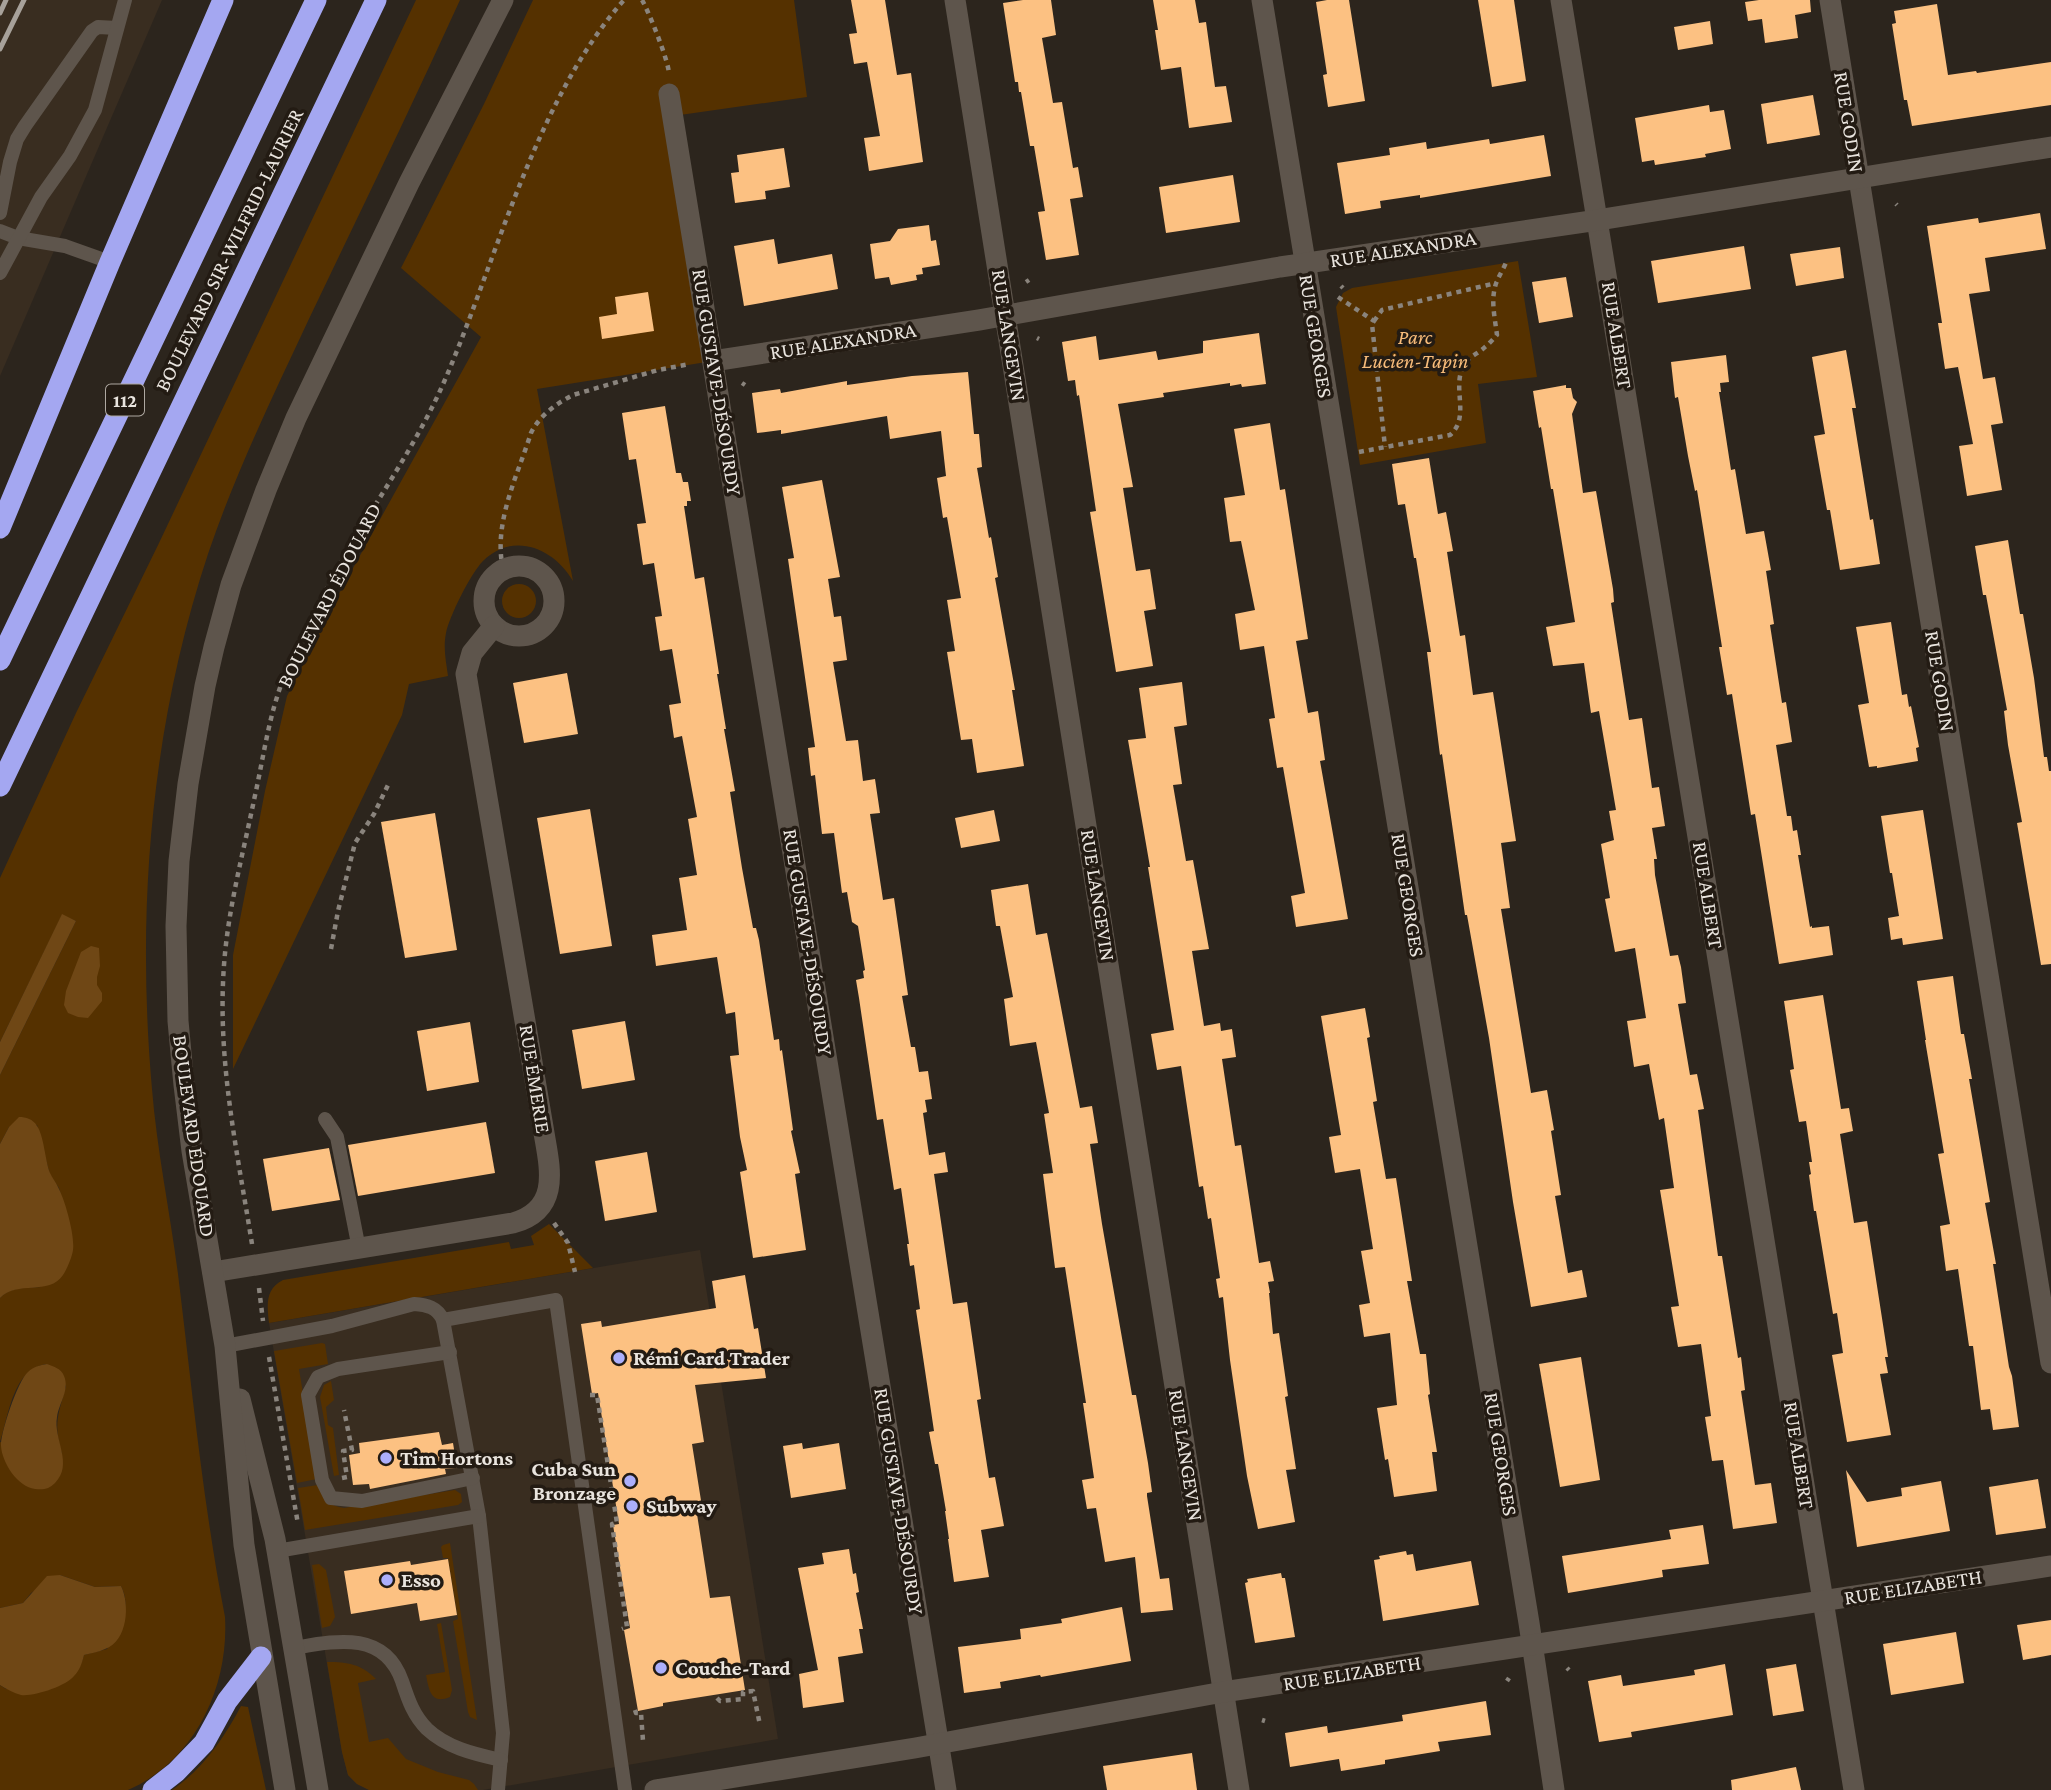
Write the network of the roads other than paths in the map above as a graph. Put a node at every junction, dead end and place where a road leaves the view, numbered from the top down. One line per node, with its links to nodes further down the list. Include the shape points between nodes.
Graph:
1 (125, 0): 11 (lane)
2 (222, 0): 20 (highway)
3 (316, 0): 27 (highway, BOULEVARD SIR-WILFRID-LAURIER / 112)
4 (376, 0): 28 (highway, BOULEVARD SIR-WILFRID-LAURIER / 112)
5 (487, 0): 13 (street, BOULEVARD ÉDOUARD)
6 (503, 0): 13 (street, BOULEVARD ÉDOUARD)
7 (955, 0): 23 (street, RUE LANGEVIN)
8 (1262, 0): 21 (street, RUE GEORGES)
9 (1562, 0): 17 (street, RUE ALBERT)
10 (1830, 0): 15 (street, RUE GODIN)
11 (117, 28): 16 (lane, via 92,31 25,126 10,162); 19 (lane, via 95,110)
12 (669, 94): 24 (street, RUE GUSTAVE-DÉSOURDY)
13 (433, 134): 31 (street, BOULEVARD ÉDOUARD, via 275,467 231,585 192,753 177,892 178,1021 186,1105)
14 (2051, 147): 15 (street, RUE ALEXANDRA)
15 (1858, 177): 17 (street, RUE ALEXANDRA); 35 (street, RUE GODIN)
16 (0, 214)
17 (1598, 220): 21 (street, RUE ALEXANDRA); 40 (street, RUE ALBERT)
18 (0, 231): 19 (lane)
19 (18, 238): 20 (lane, via 65,246); 22 (lane)
20 (110, 262): 25 (highway)
21 (1304, 264): 23 (street, RUE ALEXANDRA); 41 (street, RUE GEORGES)
22 (0, 273)
23 (1005, 315): 24 (street, RUE ALEXANDRA); 44 (street, RUE LANGEVIN)
24 (713, 361): 45 (street, RUE GUSTAVE-DÉSOURDY)
25 (0, 528)
26 (494, 626): 26 (street, via 485,610 490,581 503,569 520,565 542,574 552,588 554,606 547,622 527,635 510,635); 30 (street, RUE ÉMERIE, via 472,653 466,674 550,1187 540,1208 520,1221)
27 (0, 660)
28 (0, 786)
29 (325, 1119): 30 (lane, via 337,1138)
30 (359, 1250): 31 (street, RUE ÉMERIE)
31 (213, 1272): 33 (street, BOULEVARD ÉDOUARD)
32 (443, 1320): 33 (lane, via 433,1308 414,1304 332,1326); 34 (lane); 51 (lane, via 556,1300)
33 (225, 1346): 38 (street, BOULEVARD ÉDOUARD); 43 (street, BOULEVARD ÉDOUARD, via 244,1545)
34 (450, 1352): 36 (lane); 36 (lane, via 338,1369 318,1377 308,1395 322,1480 331,1498 362,1500)
35 (2051, 1363)
36 (473, 1478): 37 (lane)
37 (479, 1516): 38 (lane); 46 (lane, via 503,1733)
38 (277, 1551): 42 (street, BOULEVARD ÉDOUARD)
39 (2051, 1566): 40 (street, RUE ELIZABETH)
40 (1823, 1601): 41 (street, RUE ELIZABETH); 56 (street, RUE ALBERT)
41 (1532, 1644): 44 (street, RUE ELIZABETH); 55 (street, RUE GEORGES)
42 (295, 1648): 46 (lane, via 346,1640 372,1647 391,1661 411,1708 428,1730 452,1746); 49 (street, BOULEVARD ÉDOUARD)
43 (261, 1657): 47 (highway, via 204,1743); 48 (street, BOULEVARD ÉDOUARD)
44 (1223, 1692): 45 (street, RUE ELIZABETH); 54 (street, RUE LANGEVIN)
45 (938, 1744): 52 (street, RUE ELIZABETH); 53 (street, RUE GUSTAVE-DÉSOURDY)
46 (501, 1760): 50 (lane)
47 (153, 1790)
48 (285, 1790)
49 (318, 1790)
50 (498, 1790)
51 (625, 1790)
52 (655, 1790)
53 (946, 1790)
54 (1239, 1790)
55 (1554, 1790)
56 (1854, 1790)

